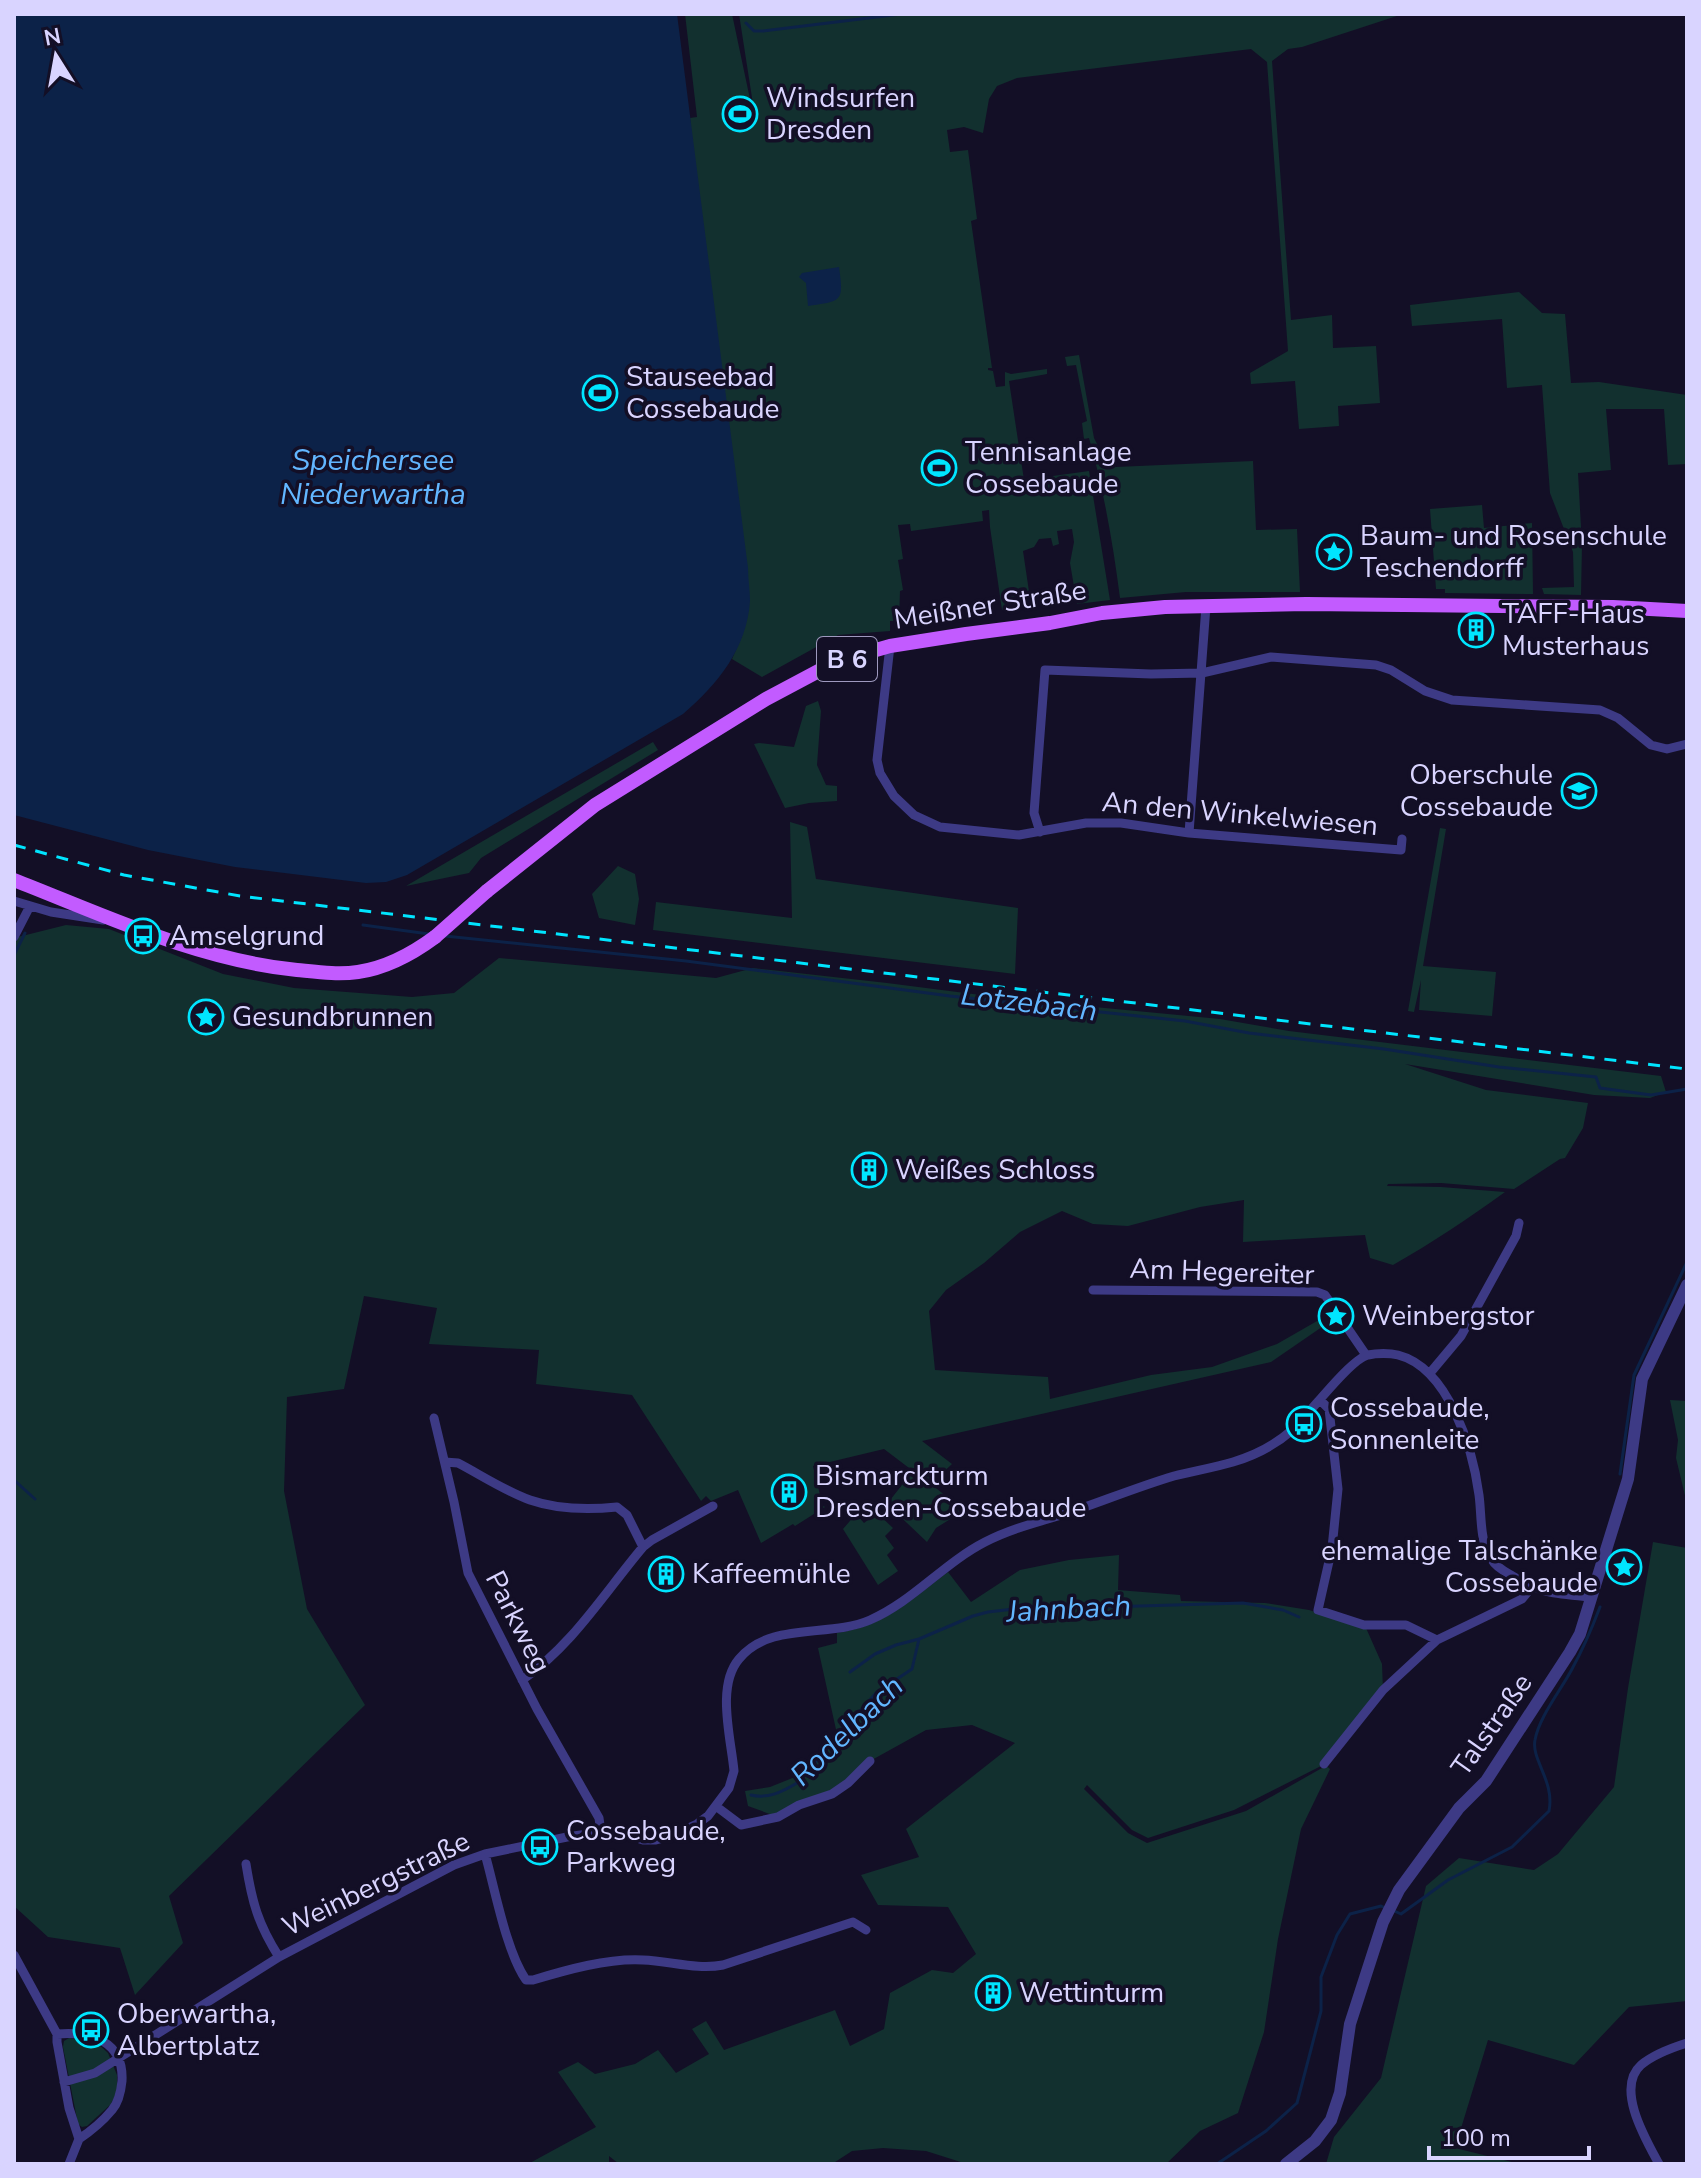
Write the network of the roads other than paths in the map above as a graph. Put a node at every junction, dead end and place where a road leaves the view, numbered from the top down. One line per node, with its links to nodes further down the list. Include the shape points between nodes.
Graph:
1 (1206, 606): 2 (main road, Meißner Straße / B 6); 3 (main road, Meißner Straße / B 6, via 1117,611); 4 (street)
2 (1687, 611)
3 (890, 646): 6 (street, An den Winkelwiesen, via 877,760 894,796 914,815 940,827 1019,835); 12 (main road, Meißner Straße / B 6, bridge, via 828,666 766,699 595,805 435,937 392,962 344,973 275,968 232,961)
4 (1202, 673): 5 (street, via 1271,657 1376,665 1452,700 1600,710 1651,745 1667,749); 6 (street, via 1045,670 1034,813); 7 (street)
5 (1687, 744)
6 (1040, 832): 7 (street, An den Winkelwiesen, via 1121,823)
7 (1189, 833): 8 (street, An den Winkelwiesen, via 1401,850)
8 (1402, 839)
9 (14, 880): 12 (main road, B 6)
10 (14, 901): 11 (street)
11 (30, 906): 12 (street); 13 (street)
12 (109, 918)
13 (14, 937)
14 (1519, 1223): 18 (street, via 1461,1336)
15 (1687, 1285): 25 (street, Talstraße, via 1642,1379 1628,1479)
16 (1093, 1290): 17 (street, Am Hegereiter, via 1317,1292 1325,1295)
17 (1366, 1355): 18 (street, via 1396,1355); 19 (street)
18 (1430, 1373): 24 (street, via 1470,1450 1482,1535 1491,1560)
19 (1320, 1400): 26 (street, via 1329,1409 1338,1489 1318,1610 1364,1625 1406,1625); 30 (street, via 1288,1434 1243,1459 1005,1533 964,1554 871,1620 796,1632 755,1645 741,1656 727,1682 734,1771)
20 (434, 1418): 21 (street, Parkweg)
21 (445, 1462): 23 (street, via 458,1463 530,1500 568,1509 617,1507 627,1515); 27 (street, Parkweg, via 468,1573)
22 (713, 1506): 23 (street)
23 (643, 1547): 27 (street, via 577,1629)
24 (1531, 1588): 25 (street); 26 (street, via 1522,1599)
25 (1591, 1597): 43 (street, Talstraße, via 1580,1634 1528,1719 1399,1890 1383,1922 1350,2024 1331,2120)
26 (1437, 1640): 29 (street, via 1383,1690)
27 (522, 1680): 31 (street, Parkweg, via 599,1818)
28 (870, 1761): 30 (street, via 832,1794 778,1817 741,1825)
29 (1324, 1764)
30 (717, 1807): 31 (street, Weinbergstraße, via 697,1824 656,1840)
31 (601, 1832): 32 (street, Weinbergstraße)
32 (485, 1854): 34 (street, via 526,1980 640,1960 723,1965 853,1922); 36 (street, Weinbergstraße, via 435,1874)
33 (246, 1864): 36 (street, via 251,1899)
34 (866, 1930)
35 (14, 1955): 37 (street)
36 (279, 1957): 39 (street, Weinbergstraße)
37 (57, 2034): 39 (street, via 92,2035); 40 (street)
38 (1687, 2043): 44 (street, via 1639,2066 1630,2083 1634,2111)
39 (120, 2058): 40 (street, Weinbergstraße); 41 (street, via 120,2093 113,2109)
40 (64, 2082): 41 (street)
41 (79, 2139): 42 (street)
42 (69, 2164)
43 (1286, 2164)
44 (1659, 2164)

